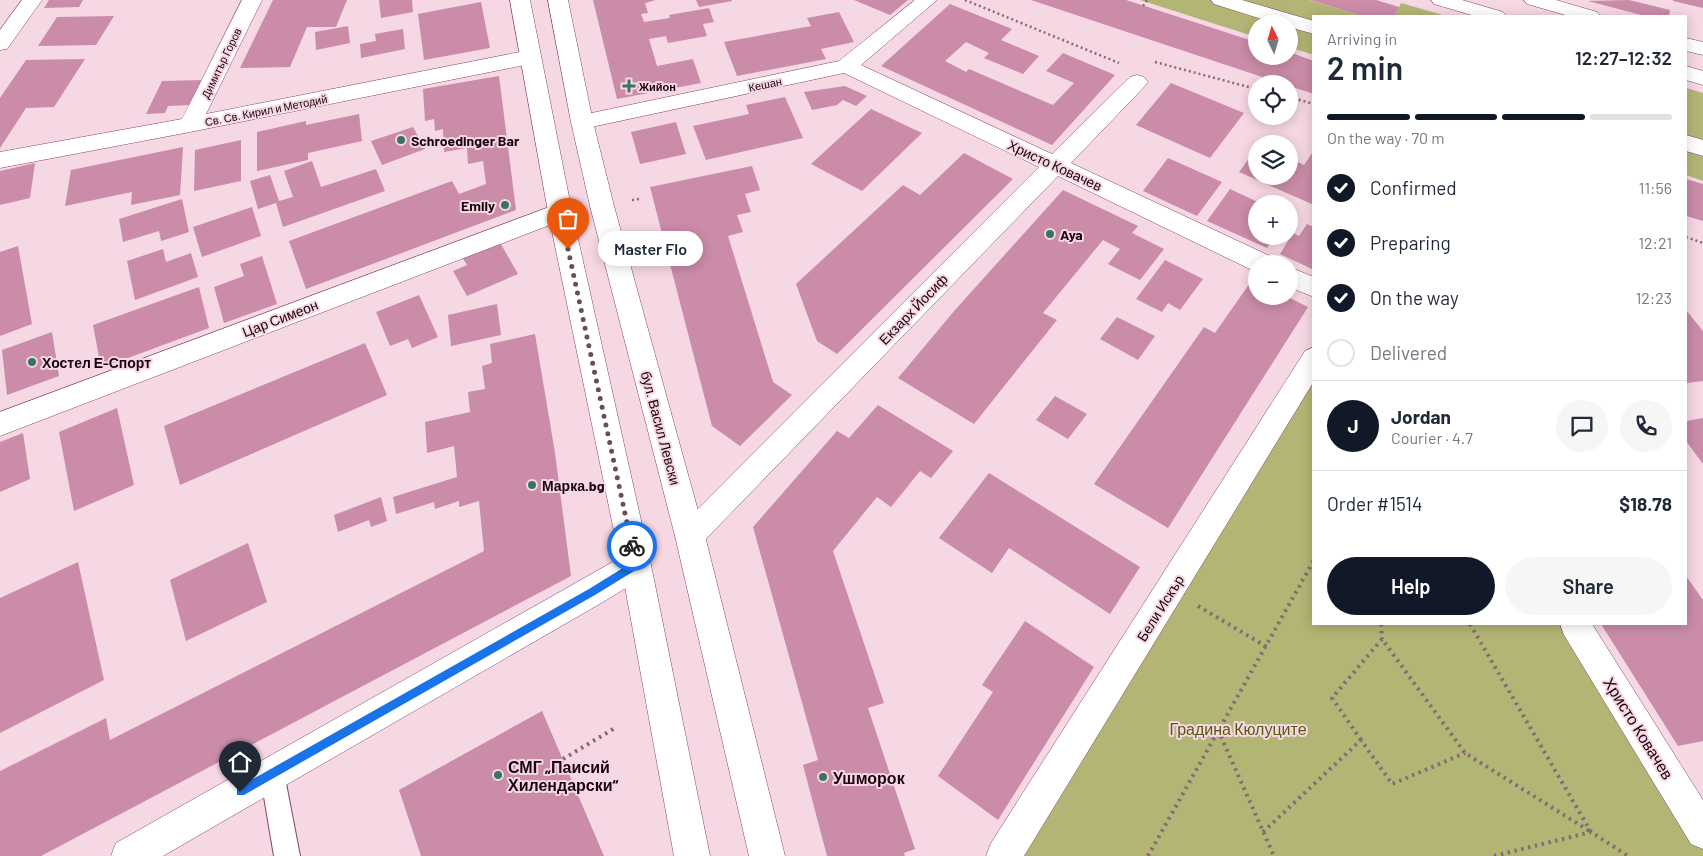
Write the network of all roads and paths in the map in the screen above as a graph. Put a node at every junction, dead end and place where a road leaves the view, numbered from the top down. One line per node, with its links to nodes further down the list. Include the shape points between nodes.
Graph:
1 (32, 0): 15 (street)
2 (252, 0): 27 (street, Димитър Горов)
3 (520, 0): 18 (street)
4 (558, 0): 26 (street, бул. Васил Левски)
5 (926, 0): 19 (street, Кешан)
6 (965, 0): 21 (path)
7 (1147, 0): 11 (path)
8 (1221, 0): 14 (street)
9 (1441, 0): 12 (street)
10 (1534, 0): 13 (street)
11 (1143, 6)
12 (1493, 15)
13 (1586, 15)
14 (1312, 27)
15 (0, 44)
16 (1687, 44): 17 (street)
17 (1703, 49)
18 (530, 57): 27 (street, Св. Св. Кирил и Методий); 32 (street)
19 (846, 66): 26 (street, Кешан); 31 (street, Христо Ковачев)
20 (1687, 73): 22 (street)
21 (1134, 75): 23 (path, via 1142,58); 31 (street, Екзарх Йосиф)
22 (1703, 78)
23 (1248, 87)
24 (1298, 100): 25 (path)
25 (1312, 103)
26 (582, 122): 40 (street, бул. Васил Левски)
27 (190, 125): 30 (street, Св. Св. Кирил и Методий)
28 (1687, 143): 29 (street)
29 (1703, 148)
30 (0, 160)
31 (1054, 165): 35 (street, Христо Ковачев); 40 (street, Екзарх Йосиф)
32 (560, 212): 39 (street, Цар Симеон); 42 (street)
33 (1687, 237): 34 (path)
34 (1703, 243)
35 (1248, 257)
36 (1298, 280): 37 (street)
37 (1312, 287)
38 (1312, 361): 43 (street, Бели Искър)
39 (0, 424)
40 (690, 536): 61 (street, бул. Васил Левски)
41 (1312, 564): 48 (path)
42 (636, 565): 54 (street); 60 (street)
43 (1171, 590): 48 (path); 62 (street, Бели Искър)
44 (1382, 625): 47 (path)
45 (1471, 625): 56 (path)
46 (1576, 625): 57 (street, Христо Ковачев)
47 (1382, 639): 51 (path, via 1332,698); 52 (path)
48 (1267, 647): 50 (path)
49 (615, 728): 53 (path)
50 (1218, 730): 55 (path); 63 (path)
51 (1361, 740): 52 (path, via 1392,784); 55 (path)
52 (1465, 753): 56 (path)
53 (563, 759)
54 (272, 773): 58 (street); 59 (lane)
55 (1263, 832): 64 (path)
56 (1591, 832): 65 (path); 66 (path)
57 (1703, 832)
58 (129, 856)
59 (287, 856)
60 (692, 856)
61 (766, 856)
62 (1004, 856)
63 (1148, 856)
64 (1274, 856)
65 (1494, 856)
66 (1628, 856)

